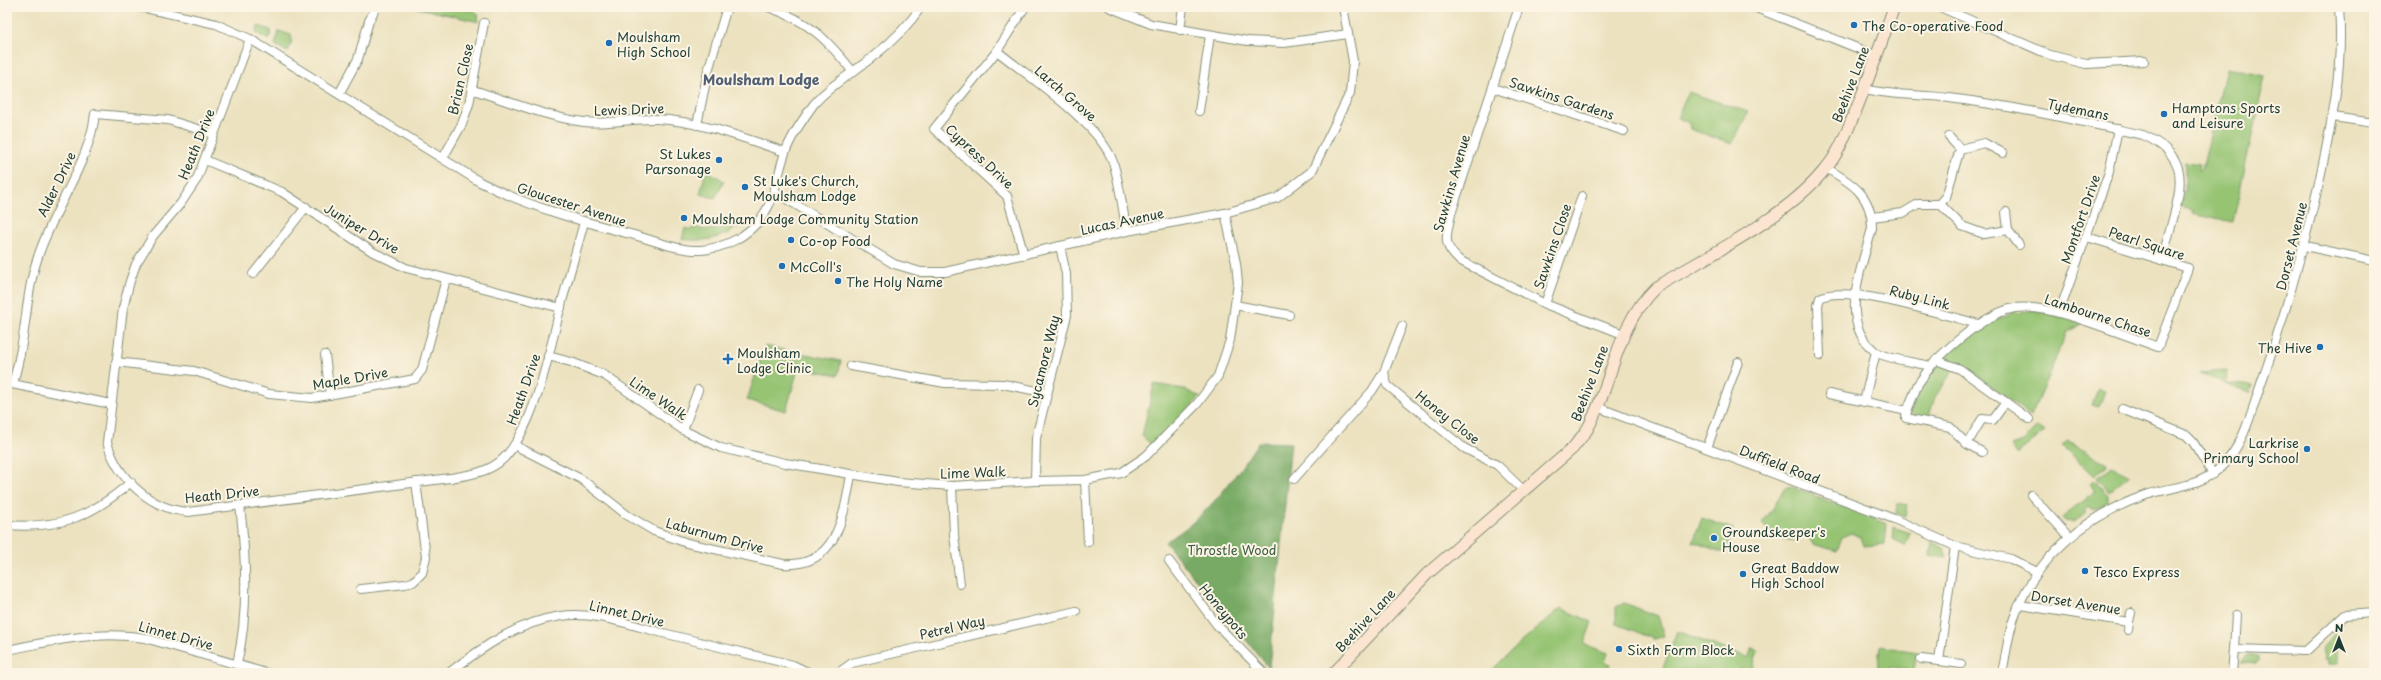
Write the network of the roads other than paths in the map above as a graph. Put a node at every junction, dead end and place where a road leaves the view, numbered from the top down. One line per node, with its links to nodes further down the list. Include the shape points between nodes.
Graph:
1 (141, 7): 19 (street, Gloucester Avenue, via 216,24)
2 (727, 7): 31 (street, via 708,71)
3 (768, 7): 23 (street, via 809,25 834,48)
4 (921, 7): 23 (street, Gloucester Avenue, via 900,33)
5 (1025, 7): 20 (street, Cypress Drive)
6 (1109, 7): 16 (street, via 1151,24)
7 (1184, 7): 16 (street)
8 (1343, 7): 17 (street, Lucas Avenue)
9 (1519, 7): 24 (street, Sawkins Avenue)
10 (1754, 7): 21 (street)
11 (1894, 7): 21 (main road, Beehive Lane)
12 (1940, 7): 22 (street, via 2050,55 2086,64)
13 (2339, 7): 29 (street, Dorset Avenue, via 2342,54)
14 (374, 11): 27 (street, via 358,59)
15 (484, 23): 26 (street, Brian Close)
16 (1180, 30): 18 (street)
17 (1348, 34): 18 (street, via 1284,43); 47 (street, Lucas Avenue, via 1353,61 1350,93 1312,171 1277,198)
18 (1210, 35): 28 (street)
19 (250, 38): 27 (street, Gloucester Avenue); 34 (street, Heath Drive)
20 (997, 51): 51 (street, Larch Grove, via 1076,115 1097,136 1112,161); 56 (street, Cypress Drive, via 934,129 1007,196)
21 (1876, 56): 25 (main road, Beehive Lane)
22 (2144, 61)
23 (853, 72): 37 (street, Gloucester Avenue, via 834,85 815,104 797,128)
24 (1493, 88): 33 (street, Sawkins Gardens); 62 (street, Sawkins Avenue, via 1451,214 1446,239 1449,251 1459,260)
25 (1865, 89): 32 (street, Tydemans, via 1949,98); 41 (main road, Beehive Lane, via 1842,143)
26 (473, 90): 31 (street, Lewis Drive, via 583,122 657,119); 39 (street, Brian Close, via 462,124)
27 (339, 94): 39 (street, Gloucester Avenue)
28 (1199, 111)
29 (2334, 117): 30 (street); 55 (street, Dorset Avenue)
30 (2374, 123)
31 (697, 125): 37 (street, Lewis Drive)
32 (2118, 129): 52 (street, Montfort Drive, via 2109,172); 57 (street, Tydemans, via 2158,141 2172,155 2179,170 2180,190)
33 (1624, 132)
34 (214, 134): 40 (street, Heath Drive); 80 (street, Alder Drive, via 168,120 95,114 90,141 52,219 37,258 22,343)
35 (1949, 137): 36 (street)
36 (1960, 149): 38 (street, via 1984,143); 44 (street, via 1946,197)
37 (785, 152): 42 (street, Gloucester Avenue)
38 (2003, 153)
39 (443, 158): 49 (street, Gloucester Avenue, via 505,195)
40 (205, 160): 45 (street, Juniper Drive, via 282,192); 75 (street, Heath Drive, via 189,193 153,236 136,264 126,294)
41 (1826, 168): 48 (street, via 1865,197); 69 (main road, Beehive Lane, via 1804,191 1771,217 1656,287 1647,295)
42 (774, 192): 49 (street, Gloucester Avenue, via 767,210 752,228 729,243 707,249 682,248); 56 (street, Lucas Avenue, via 894,264 907,269 945,272)
43 (1582, 196): 62 (street, Sawkins Close)
44 (1940, 204): 48 (street, via 1918,204 1903,213); 50 (street, via 1962,226 1984,234)
45 (306, 207): 59 (street); 60 (street, Juniper Drive, via 373,252 406,268)
46 (2006, 212): 50 (street)
47 (1225, 213): 51 (street, Lucas Avenue); 63 (street, Lime Walk, via 1236,263 1238,283)
48 (1872, 217): 61 (street, via 1872,228)
49 (584, 222): 64 (street, Heath Drive)
50 (2008, 230): 53 (street)
51 (1127, 231): 54 (street, Lucas Avenue)
52 (2087, 236): 57 (street, Pearl Square); 65 (street, Montfort Drive)
53 (2019, 245)
54 (1060, 246): 56 (street, Lucas Avenue); 82 (street, Sycamore Way, via 1066,274 1067,315)
55 (2305, 246): 58 (street); 97 (street, Dorset Avenue, via 2274,351 2246,426 2236,450)
56 (1024, 255)
57 (2161, 260): 70 (street, Pearl Square, via 2188,268)
58 (2374, 261)
59 (253, 274)
60 (446, 279): 64 (street, Juniper Drive); 84 (street, Maple Drive, via 422,370 414,379)
61 (1856, 295): 67 (street, Ruby Link); 71 (street, via 1857,327 1864,340); 74 (street, via 1825,295 1820,298)
62 (1545, 304): 69 (street, Sawkins Avenue)
63 (1235, 305): 66 (street); 100 (street, Lime Walk, via 1230,340 1218,376 1197,404 1146,456 1121,473)
64 (561, 308): 73 (street, Heath Drive)
65 (2059, 314): 67 (street, Lambourne Chase, via 2035,308 2014,308); 70 (street, Lambourne Chase)
66 (1289, 315)
67 (1978, 324): 77 (street, Lambourne Chase)
68 (1402, 326): 79 (street)
69 (1623, 334): 88 (main road, Beehive Lane)
70 (2158, 347)
71 (1876, 352): 77 (street); 85 (street)
72 (326, 355): 84 (street)
73 (548, 356): 92 (street, Lime Walk, via 604,375); 94 (street, Heath Drive, via 531,410)
74 (1820, 356)
75 (116, 362): 84 (street, Maple Drive, via 194,370 269,394 312,398); 87 (street, Heath Drive)
76 (1738, 362): 95 (street)
77 (1933, 363): 86 (street, via 1960,368); 90 (street, Lambourne Chase, via 1918,384)
78 (851, 366): 82 (street, via 944,383 1004,384)
79 (1384, 372): 99 (street, via 1372,391); 105 (street, Honey Close, via 1388,385 1464,448 1497,465)
80 (10, 384): 87 (street)
81 (698, 390): 92 (street)
82 (1047, 393): 101 (street, Sycamore Way, via 1036,438)
83 (1829, 394): 85 (street)
84 (330, 395)
85 (1864, 402): 90 (street)
86 (2006, 402): 91 (street); 93 (street, via 1993,420 1982,419)
87 (111, 404): 102 (street, Heath Drive, via 107,442 116,464)
88 (1597, 407): 95 (street, Duffield Road); 105 (main road, Beehive Lane, via 1588,428 1573,448)
89 (2122, 409): 97 (street, via 2186,435)
90 (1907, 411): 93 (street, via 1906,418 1950,427)
91 (2029, 419)
92 (683, 430): 98 (street, Lime Walk, via 721,448)
93 (1967, 444): 96 (street)
94 (514, 445): 98 (street, Laburnum Drive, via 581,479 627,515 654,531 687,543 782,564 813,558 832,542 843,517); 103 (street, Heath Drive, via 503,460 480,473)
95 (1707, 448): 111 (street, Duffield Road, via 1894,519)
96 (1982, 452)
97 (2213, 474): 109 (street, Dorset Avenue, via 2186,486 2147,495 2115,507)
98 (851, 475): 104 (street, Lime Walk)
99 (1294, 479)
100 (1085, 480): 101 (street, Lime Walk); 110 (street)
101 (1035, 481): 104 (street, Lime Walk)
102 (131, 482): 107 (street, Heath Drive, via 151,501 176,511 188,512); 108 (street, via 106,502 75,519 41,526)
103 (416, 482): 107 (street, Heath Drive); 115 (street, via 426,557 422,573 413,582)
104 (952, 486): 114 (street)
105 (1523, 490): 132 (main road, Beehive Lane, via 1427,574)
106 (2031, 495): 109 (street)
107 (240, 505): 125 (street, via 246,583)
108 (7, 524)
109 (2069, 537): 113 (street, Dorset Avenue)
110 (1088, 542)
111 (1955, 546): 113 (street, Duffield Road, via 2010,558); 124 (street)
112 (1169, 561): 131 (street, Honeypots, via 1217,625)
113 (2036, 572): 116 (street, Dorset Avenue)
114 (960, 584)
115 (361, 589)
116 (2020, 605): 118 (street, Dorset Avenue, via 2129,626); 133 (street, Dorset Avenue)
117 (1076, 611): 130 (street, Petrel Way, via 852,663)
118 (2131, 613)
119 (2374, 614): 121 (street, via 2345,614 2306,651)
120 (2236, 615): 121 (street)
121 (2234, 649): 134 (street)
122 (7, 650): 125 (street, Linnet Drive, via 84,636 128,635)
123 (1921, 658): 124 (street)
124 (1939, 661): 126 (street)
125 (237, 664): 127 (street, Linnet Drive)
126 (1961, 664)
127 (266, 673)
128 (449, 673): 129 (street, Linnet Drive, via 500,637 550,618 573,614 618,622 793,664)
129 (810, 673)
130 (838, 673)
131 (1264, 673)
132 (1334, 673)
133 (2002, 673)
134 (2232, 673)

